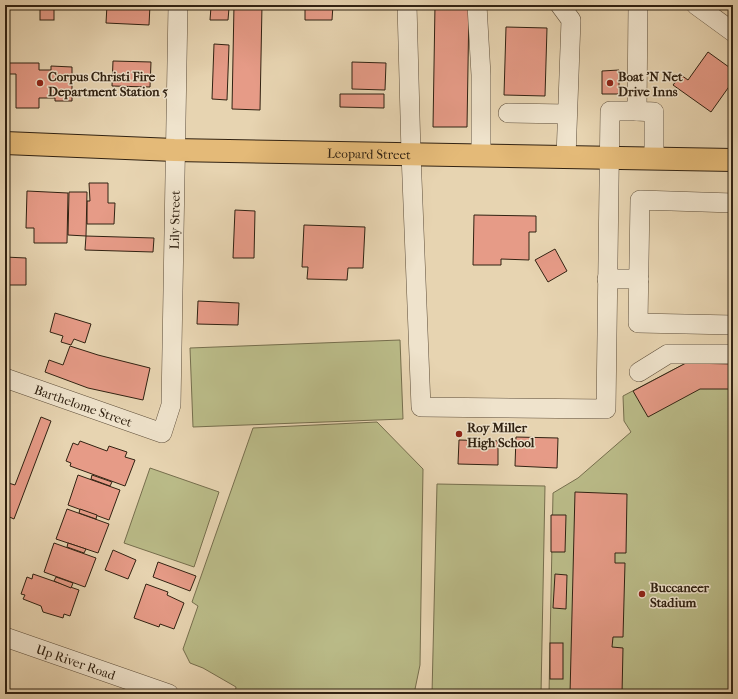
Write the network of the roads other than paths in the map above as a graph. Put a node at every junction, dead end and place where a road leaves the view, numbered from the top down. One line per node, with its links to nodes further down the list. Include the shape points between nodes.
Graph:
1 (178, 5): 14 (street, Lily Street)
2 (407, 5): 15 (street)
3 (478, 5): 16 (street)
4 (560, 5): 12 (street, via 571,20)
5 (638, 5): 10 (street)
6 (696, 5): 9 (street)
7 (704, 5): 8 (street)
8 (733, 21)
9 (733, 32)
10 (637, 111): 18 (street, via 610,111); 19 (street, via 654,112)
11 (508, 113): 12 (street)
12 (567, 114): 17 (street)
13 (5, 143): 14 (main road, Leopard Street)
14 (174, 150): 15 (main road, Leopard Street); 28 (street, Lily Street, via 171,405)
15 (411, 153): 16 (main road, Leopard Street); 22 (street, via 421,407 606,409)
16 (481, 155): 17 (main road, Leopard Street)
17 (566, 157): 18 (main road, Leopard Street)
18 (608, 158): 19 (main road, Leopard Street); 22 (street)
19 (654, 159): 20 (main road, Leopard Street)
20 (733, 160)
21 (733, 202): 23 (street, via 640,200)
22 (607, 279): 23 (street)
23 (639, 279): 24 (street, via 638,323)
24 (733, 325)
25 (733, 354): 26 (street, via 668,354)
26 (638, 372)
27 (5, 378): 28 (street, Barthelome Street)
28 (162, 433)
29 (5, 637): 30 (street, Up River Road)
30 (169, 694)

